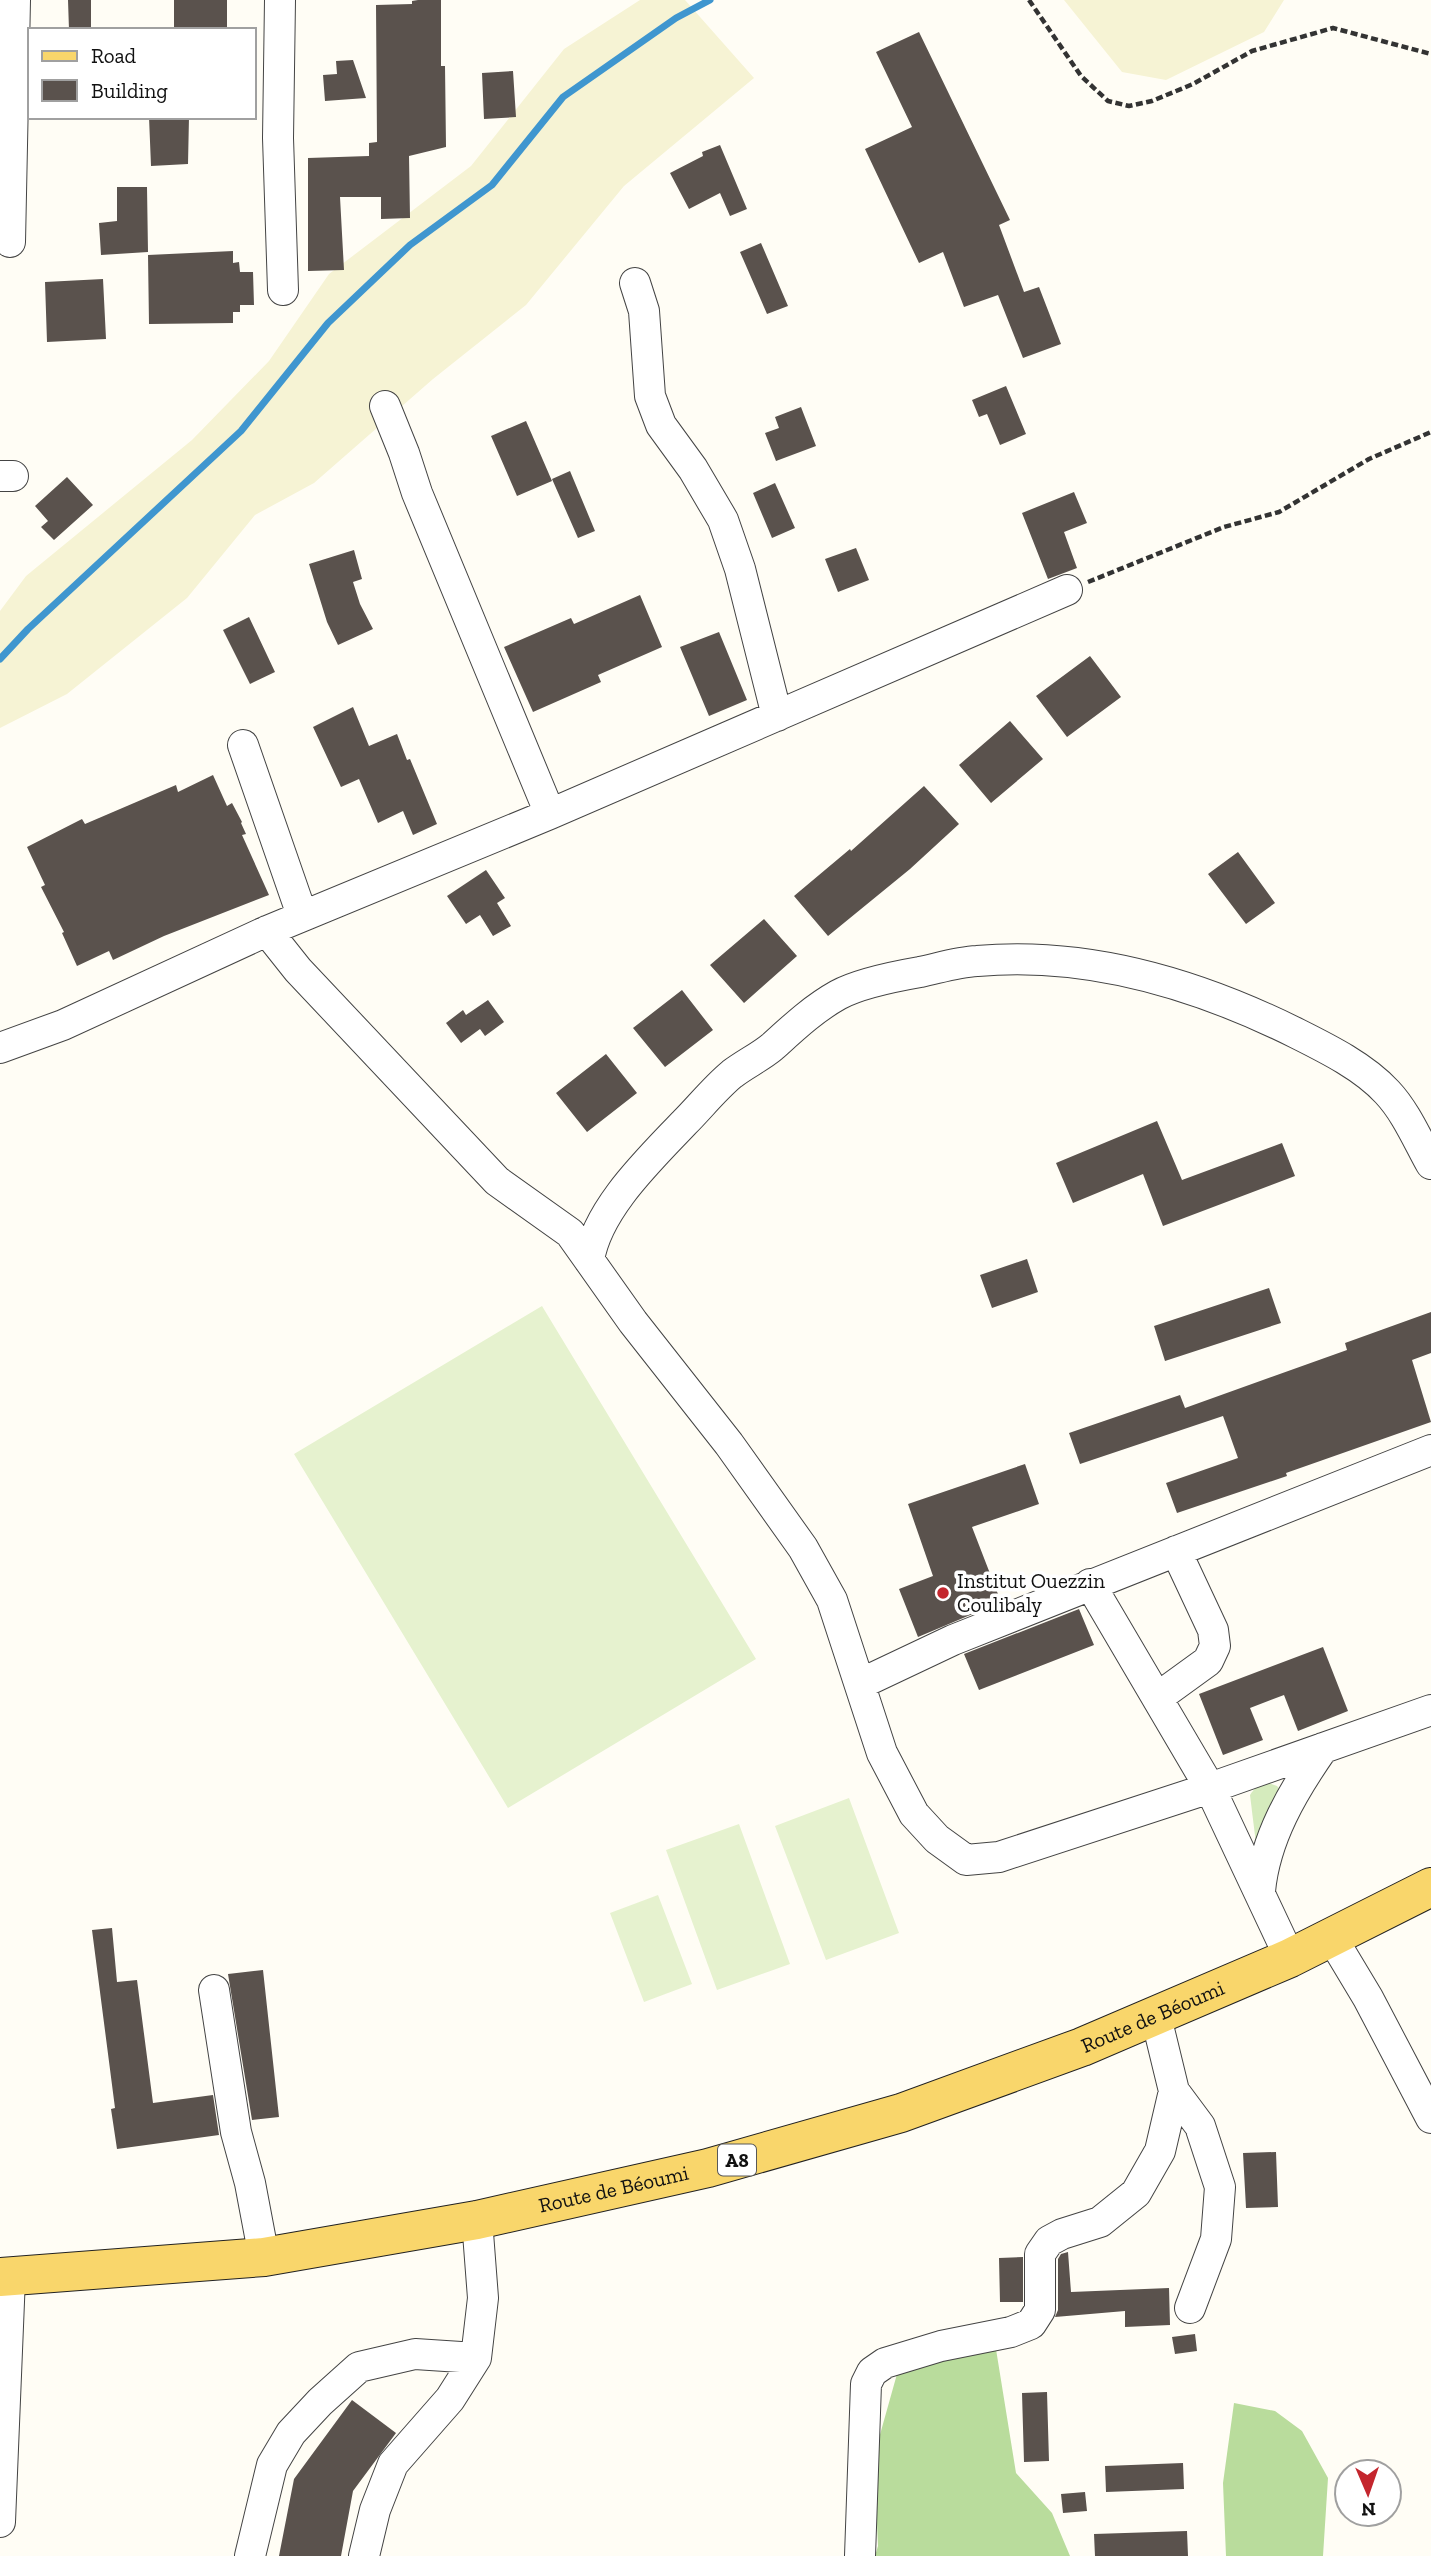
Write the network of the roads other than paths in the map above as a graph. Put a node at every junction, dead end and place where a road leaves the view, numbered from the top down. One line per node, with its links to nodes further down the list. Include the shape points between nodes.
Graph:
1 (15, 0): 3 (street)
2 (280, 0): 5 (street)
3 (10, 242)
4 (635, 283): 8 (street, via 644,311 650,396 662,425 723,520)
5 (283, 290)
6 (385, 406): 10 (street)
7 (1068, 590): 8 (street)
8 (777, 716): 10 (street)
9 (243, 745): 11 (street)
10 (550, 814): 11 (street)
11 (302, 915): 12 (street)
12 (267, 931): 13 (street, via 63,1025); 15 (street, via 298,970 497,1181 570,1233)
13 (0, 1048)
14 (1431, 1164): 15 (street, via 1387,1092 1317,1043 1254,1012 1189,987 1110,967 1024,958 975,961 840,994 807,1015 731,1075 653,1156 603,1223 592,1241)
15 (589, 1260): 19 (street, via 803,1548 832,1600)
16 (1431, 1450): 17 (street)
17 (1176, 1551): 18 (street); 20 (street, via 1213,1630 1215,1646 1208,1661)
18 (1090, 1584): 19 (street); 20 (street)
19 (860, 1684): 23 (street, via 882,1754 914,1814 966,1860 999,1857)
20 (1157, 1698): 23 (street)
21 (1431, 1710): 22 (street)
22 (1323, 1748): 23 (street); 25 (street, via 1297,1785 1271,1842 1262,1865)
23 (1210, 1788): 25 (street)
24 (1431, 1887): 26 (main road, Route de Béoumi / A8)
25 (1260, 1891): 27 (street)
26 (1332, 1938): 27 (main road, Route de Béoumi / A8); 31 (street)
27 (1290, 1958): 29 (main road, Route de Béoumi / A8)
28 (214, 1990): 33 (street, via 236,2132)
29 (1156, 2017): 30 (street); 32 (main road, Route de Béoumi / A8, via 901,2113 708,2168)
30 (1174, 2091): 35 (street, via 1200,2126 1220,2187 1216,2239); 40 (street, via 1160,2151 1136,2193 1100,2222 1049,2241 1040,2254 1040,2309 1031,2324 941,2346 885,2363 872,2372 866,2384)
31 (1431, 2118)
32 (477, 2220): 33 (main road, Route de Béoumi / A8); 36 (street, via 483,2298)
33 (264, 2257): 34 (main road, Route de Béoumi / A8)
34 (5, 2277): 37 (street)
35 (1190, 2308)
36 (475, 2358): 38 (street, via 415,2354 359,2367 291,2433 272,2465); 39 (street, via 450,2399 393,2464)
37 (0, 2522)
38 (250, 2556)
39 (364, 2556)
40 (860, 2556)

